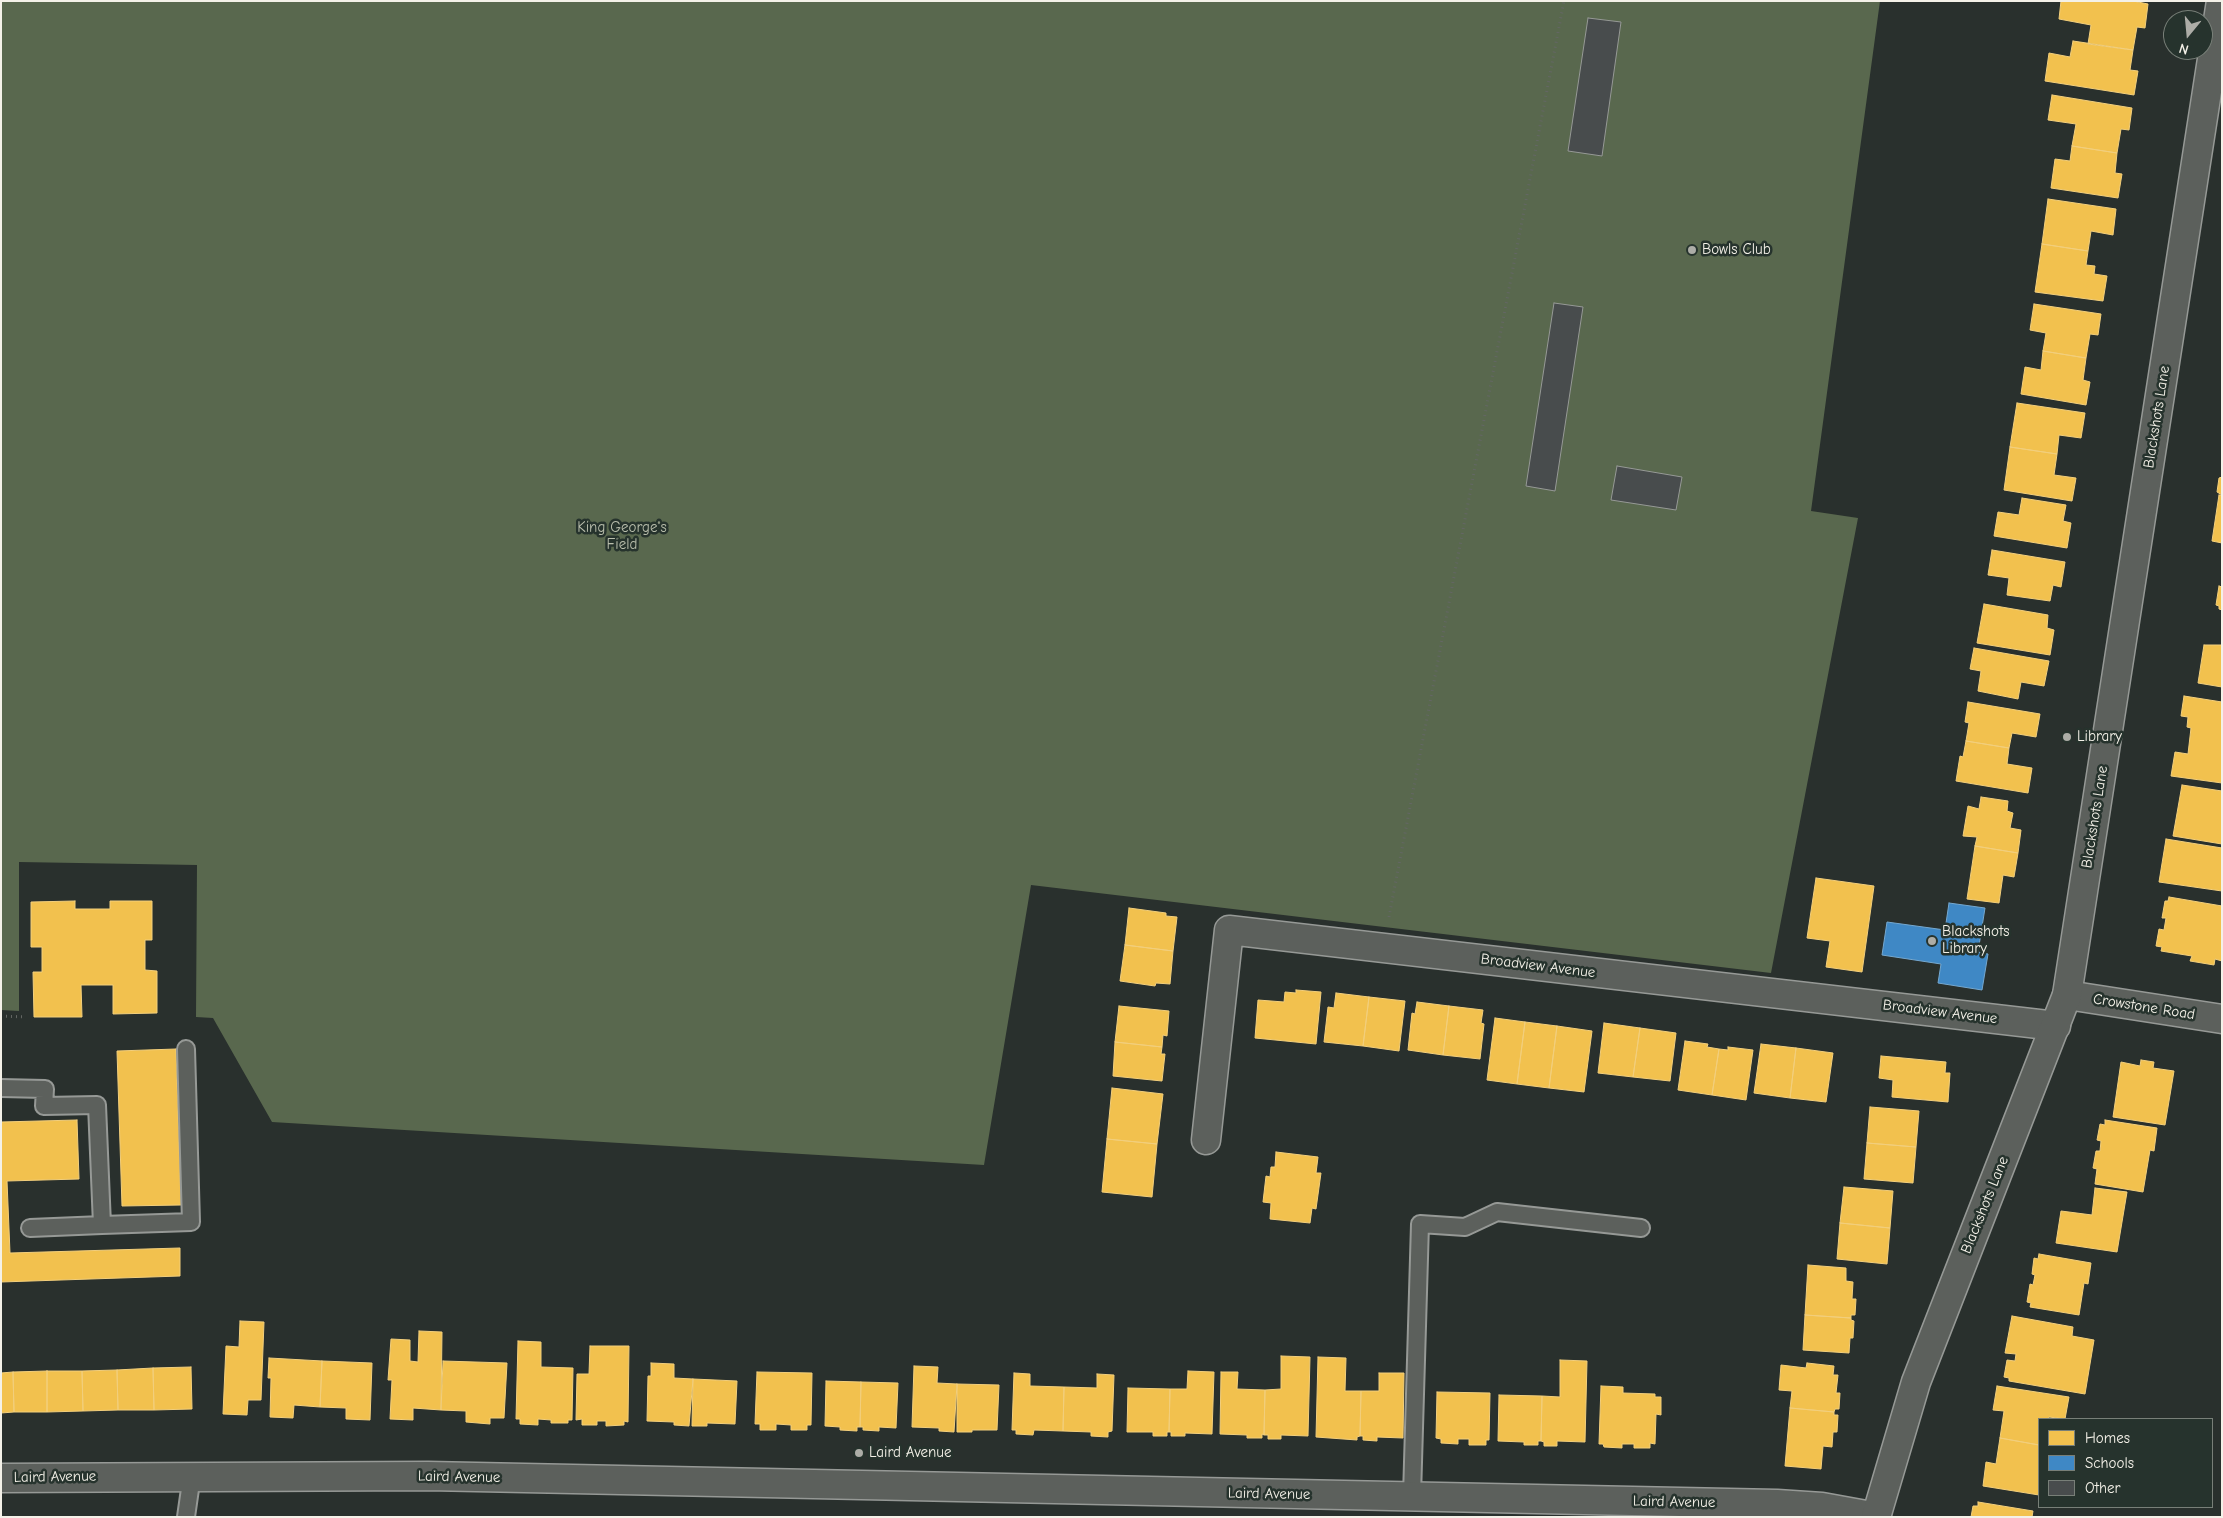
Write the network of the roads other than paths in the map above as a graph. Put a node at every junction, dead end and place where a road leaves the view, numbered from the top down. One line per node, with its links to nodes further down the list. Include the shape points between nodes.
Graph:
1 (2221, 1): 2 (street, Blackshots Lane)
2 (2067, 995): 3 (street, Crowstone Road); 4 (street, Blackshots Lane)
3 (2222, 1019)
4 (2056, 1026): 7 (street, Broadview Avenue, via 1229,930); 15 (street, Blackshots Lane, via 1916,1382)
5 (186, 1049): 8 (lane, via 191,1222)
6 (1, 1088): 8 (lane, via 44,1088 44,1106 97,1104)
7 (1206, 1140)
8 (102, 1225): 9 (lane)
9 (30, 1228)
10 (1641, 1228): 13 (lane, via 1497,1212 1465,1227 1420,1224)
11 (192, 1475): 12 (street, Laird Avenue); 13 (street, Laird Avenue, via 438,1476); 14 (lane)
12 (1, 1478)
13 (1412, 1496): 15 (street, Laird Avenue, via 1777,1504 1822,1507)
14 (186, 1517)
15 (1876, 1517)

